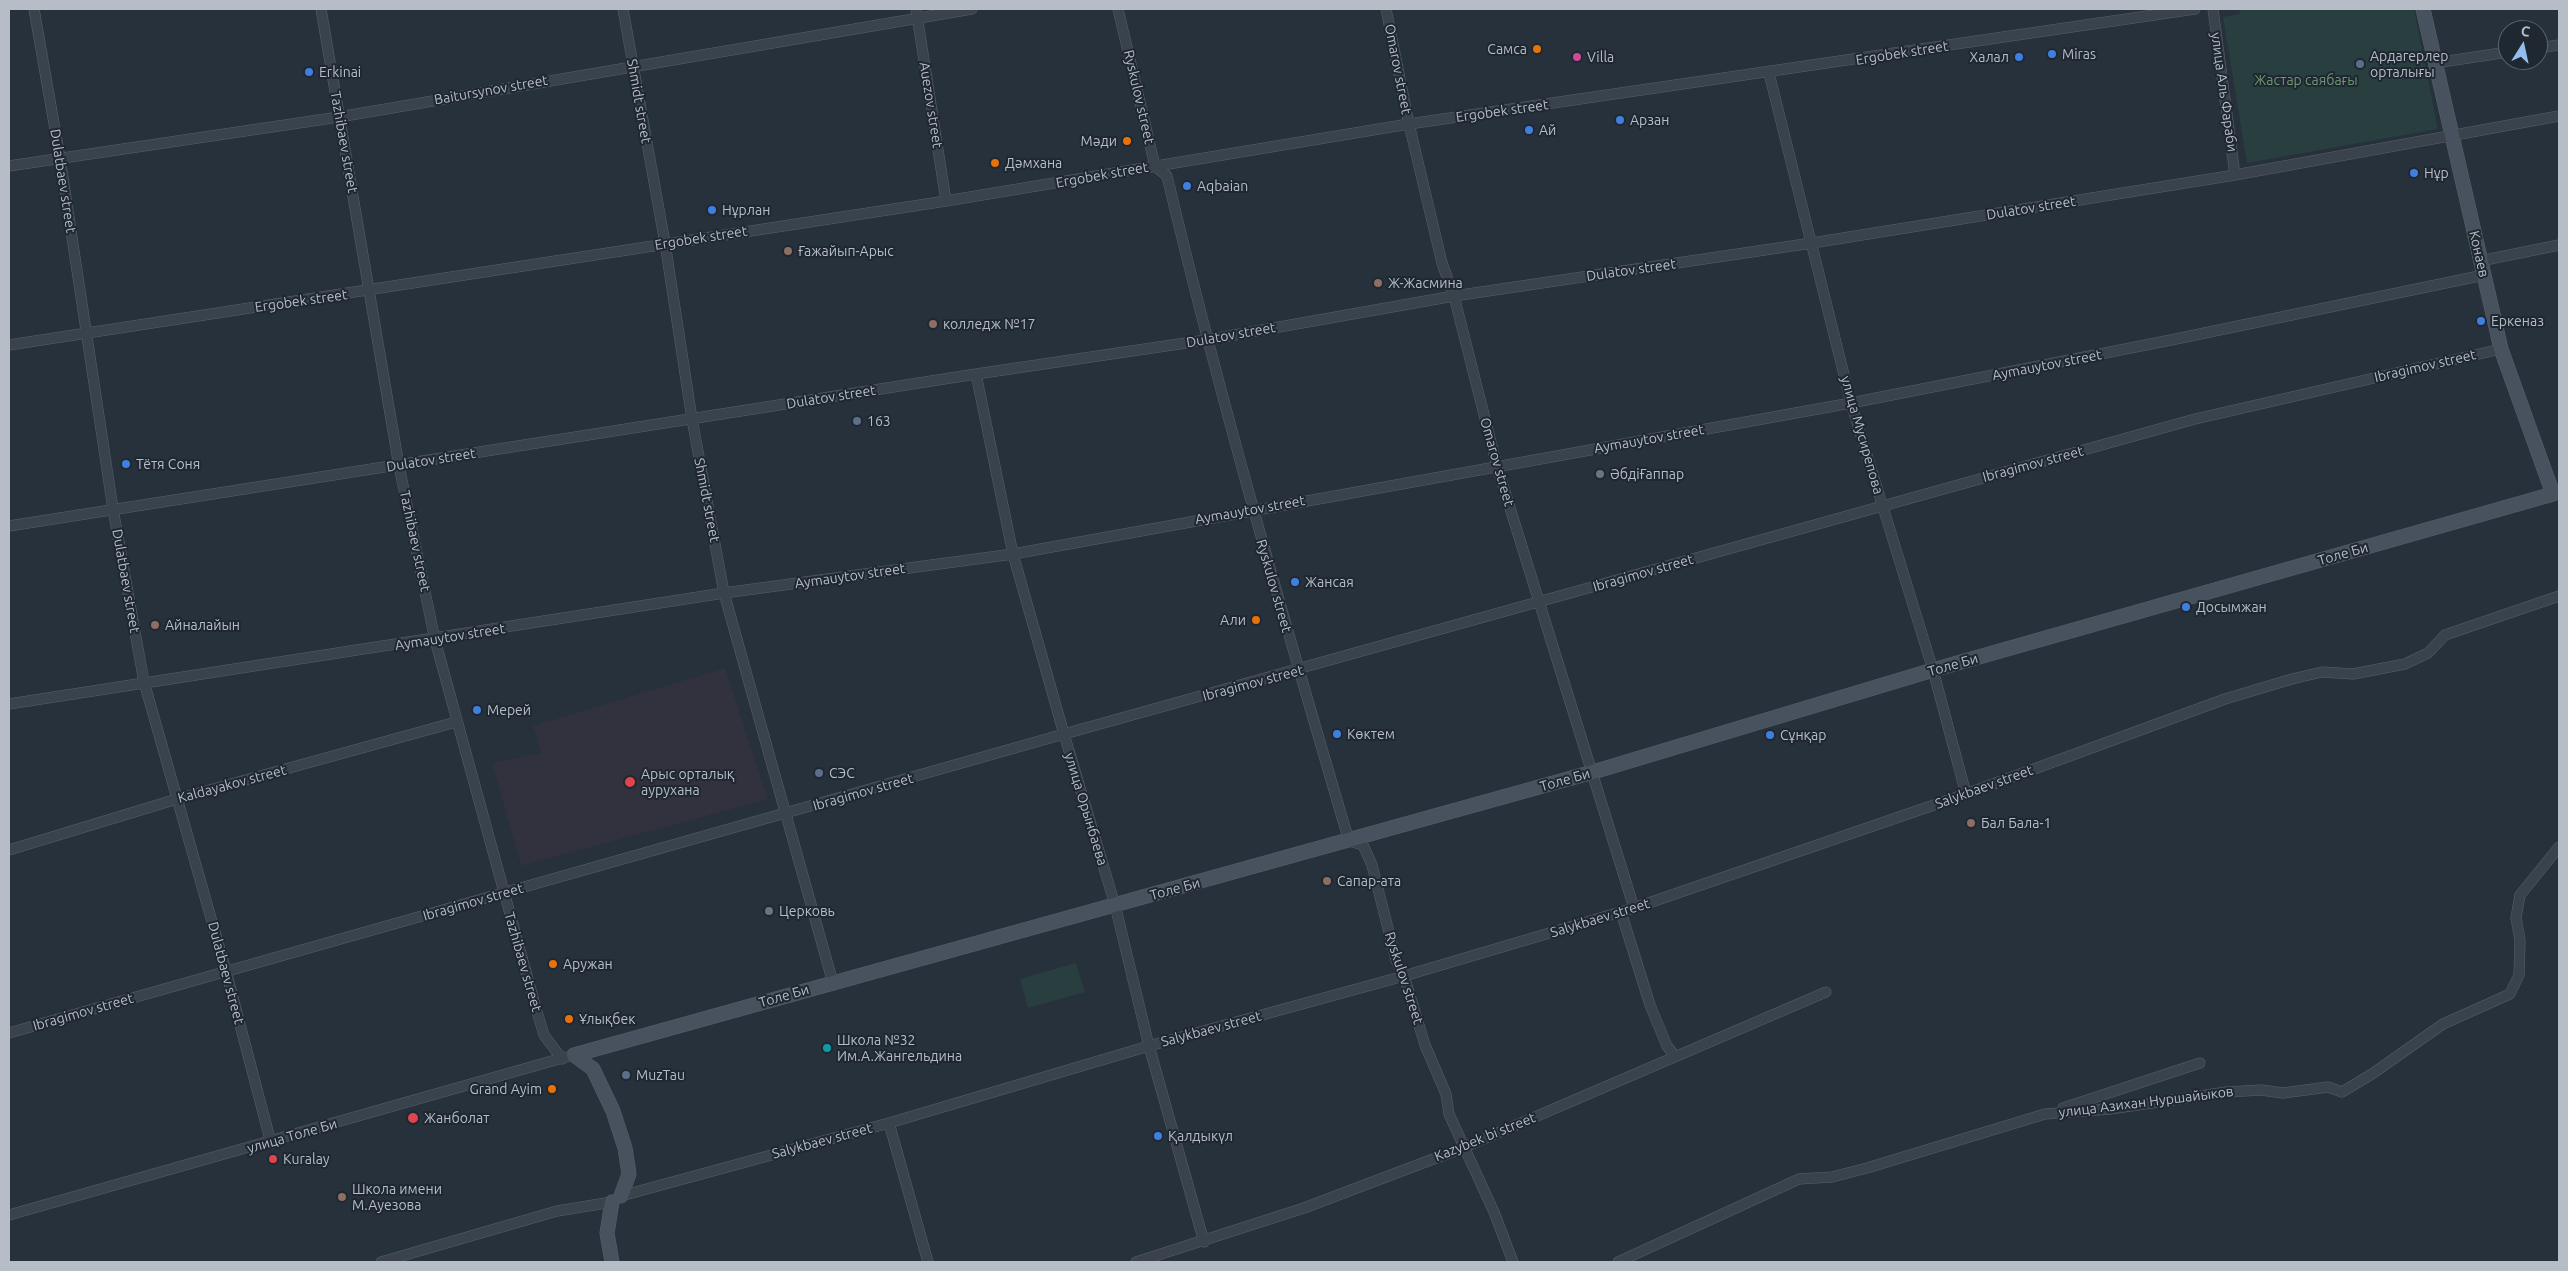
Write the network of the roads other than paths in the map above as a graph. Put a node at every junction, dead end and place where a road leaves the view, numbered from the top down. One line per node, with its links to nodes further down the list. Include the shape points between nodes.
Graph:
1 (34, 9): 19 (street, Dulatbaev street)
2 (322, 9): 15 (street, Tazhibaev street)
3 (622, 9): 13 (street, Shmidt street)
4 (972, 9): 10 (street, Baitursynov street)
5 (1118, 9): 21 (street, Ryskulov street)
6 (1386, 9): 17 (street, Omarov street)
7 (2195, 9): 14 (street, Ergobek street)
8 (2213, 9): 22 (street, улица Аль Фараби)
9 (2423, 9): 12 (main road, Конаев)
10 (916, 14): 13 (street, Baitursynov street); 23 (street, Auezov street)
11 (2498, 54): 12 (street)
12 (2435, 63): 18 (main road, Конаев)
13 (632, 66): 15 (street, Baitursynov street); 24 (street, Shmidt street)
14 (1769, 73): 17 (street, Ergobek street); 25 (street, улица Мусирепова)
15 (339, 116): 19 (street, Baitursynov street); 29 (street, Tazhibaev street)
16 (2559, 116): 18 (street, Dulatov street)
17 (1409, 124): 21 (street, Ergobek street); 30 (street, Omarov street, via 1442,263)
18 (2453, 136): 22 (street, Dulatov street); 27 (main road, Конаев)
19 (60, 158): 20 (street, Baitursynov street); 31 (street, Dulatbaev street)
20 (9, 166)
21 (1155, 166): 23 (street, Ergobek street); 32 (street, Ryskulov street, via 1167,176)
22 (2235, 175): 25 (street, Dulatov street)
23 (946, 201): 24 (street, Ergobek street)
24 (665, 243): 29 (street, Ergobek street); 37 (street, Shmidt street)
25 (1812, 243): 30 (street, Dulatov street); 36 (street, улица Мусирепова)
26 (2559, 245): 27 (street)
27 (2480, 261): 28 (main road, Конаев)
28 (2484, 275): 34 (main road, Конаев); 36 (street, Aymauytov street)
29 (369, 291): 31 (street, Ergobek street); 38 (street, Tazhibaev street)
30 (1454, 296): 32 (street, Dulatov street); 39 (street, Omarov street)
31 (87, 332): 33 (street, Ergobek street); 42 (street, Dulatbaev street)
32 (1206, 340): 35 (street, Dulatov street); 43 (street, Ryskulov street)
33 (9, 345)
34 (2501, 349): 40 (main road, Конаев); 41 (street, Ibragimov street, via 2195,419)
35 (976, 374): 37 (street, Dulatov street); 45 (street, улица Орынбаева)
36 (1851, 403): 39 (street, Aymauytov street); 41 (street, улица Мусирепова)
37 (692, 419): 38 (street, Dulatov street); 46 (street, Shmidt street)
38 (399, 466): 42 (street, Dulatov street); 49 (street, Tazhibaev street)
39 (1497, 466): 43 (street, Aymauytov street); 48 (street, Omarov street)
40 (2557, 495): 51 (main road, Толе Би)
41 (1882, 506): 48 (street, Ibragimov street); 51 (street, улица Мусирепова)
42 (113, 509): 44 (street, Dulatov street); 52 (street, Dulatbaev street)
43 (1252, 509): 45 (street, Aymauytov street); 50 (street, Ryskulov street)
44 (9, 526)
45 (1013, 554): 46 (street, Aymauytov street); 55 (street, улица Орынбаева)
46 (724, 593): 49 (street, Aymauytov street); 59 (street, Shmidt street)
47 (2559, 596): 57 (street, Salykbaev street, via 2445,635 2428,653 2405,664 2353,674 2322,672 2224,699)
48 (1540, 602): 50 (street, Ibragimov street); 56 (street, Omarov street)
49 (435, 640): 52 (street, Aymauytov street); 54 (street, Tazhibaev street)
50 (1299, 670): 55 (street, Ibragimov street); 60 (street, Ryskulov street)
51 (1933, 670): 56 (main road, Толе Би); 57 (street, улица Мусирепова)
52 (144, 682): 53 (street, Aymauytov street); 58 (street, Dulatbaev street)
53 (9, 704)
54 (456, 722): 58 (street, Kaldayakov street); 63 (street, Tazhibaev street)
55 (1064, 734): 59 (street, Ibragimov street); 64 (street, улица Орынбаева)
56 (1593, 772): 60 (main road, Толе Би); 65 (street, Omarov street)
57 (1966, 794): 65 (street, Salykbaev street)
58 (177, 799): 62 (street, Kaldayakov street); 67 (street, Dulatbaev street)
59 (784, 814): 63 (street, Ibragimov street); 69 (street, Shmidt street)
60 (1349, 841): 64 (main road, Толе Би); 68 (street, Ryskulov street, via 1363,845 1372,865 1396,960)
61 (2559, 847): 76 (street, улица Азихан Нуршайыков, via 2520,895 2516,918 2520,940 2519,975 2510,994 2443,1024 2342,1092 2328,1087 2283,1093 2261,1090 2227,1092 2110,1109)
62 (9, 850)
63 (504, 893): 67 (street, Ibragimov street); 74 (street, Tazhibaev street, via 544,1035)
64 (1115, 905): 69 (main road, Толе Би); 72 (street, улица Орынбаева)
65 (1634, 908): 66 (street, Salykbaev street)
66 (1621, 912): 68 (street, Salykbaev street); 73 (street, via 1650,1005 1667,1046)
67 (226, 971): 71 (street, Ibragimov street); 78 (street, Dulatbaev street)
68 (1404, 976): 72 (street, Salykbaev street); 79 (street, Ryskulov street, via 1425,1045 1446,1094 1449,1114)
69 (833, 983): 74 (main road, Толе Би)
70 (1826, 992): 73 (street, Kazybek bi street)
71 (9, 1033)
72 (1149, 1046): 77 (street, Salykbaev street); 82 (street, улица Орынбаева)
73 (1675, 1056): 79 (street, Kazybek bi street)
74 (568, 1057): 78 (street, улица Толе Би); 80 (main road, via 593,1069 613,1111 625,1148 628,1174)
75 (2200, 1063): 76 (street)
76 (2046, 1114): 89 (street, улица Азихан Нуршайыков, via 1867,1168 1832,1177 1798,1179)
77 (888, 1123): 80 (street, Salykbaev street); 86 (street)
78 (271, 1142): 81 (street, улица Толе Би)
79 (1465, 1147): 82 (street, Kazybek bi street); 88 (street)
80 (617, 1199): 84 (street, Salykbaev street, via 557,1211); 85 (main road, via 607,1233)
81 (9, 1215)
82 (1204, 1242): 83 (street, Kazybek bi street)
83 (1166, 1258): 87 (street, Kazybek bi street)
84 (381, 1262)
85 (612, 1262)
86 (928, 1262)
87 (1136, 1262)
88 (1513, 1262)
89 (1618, 1262)

